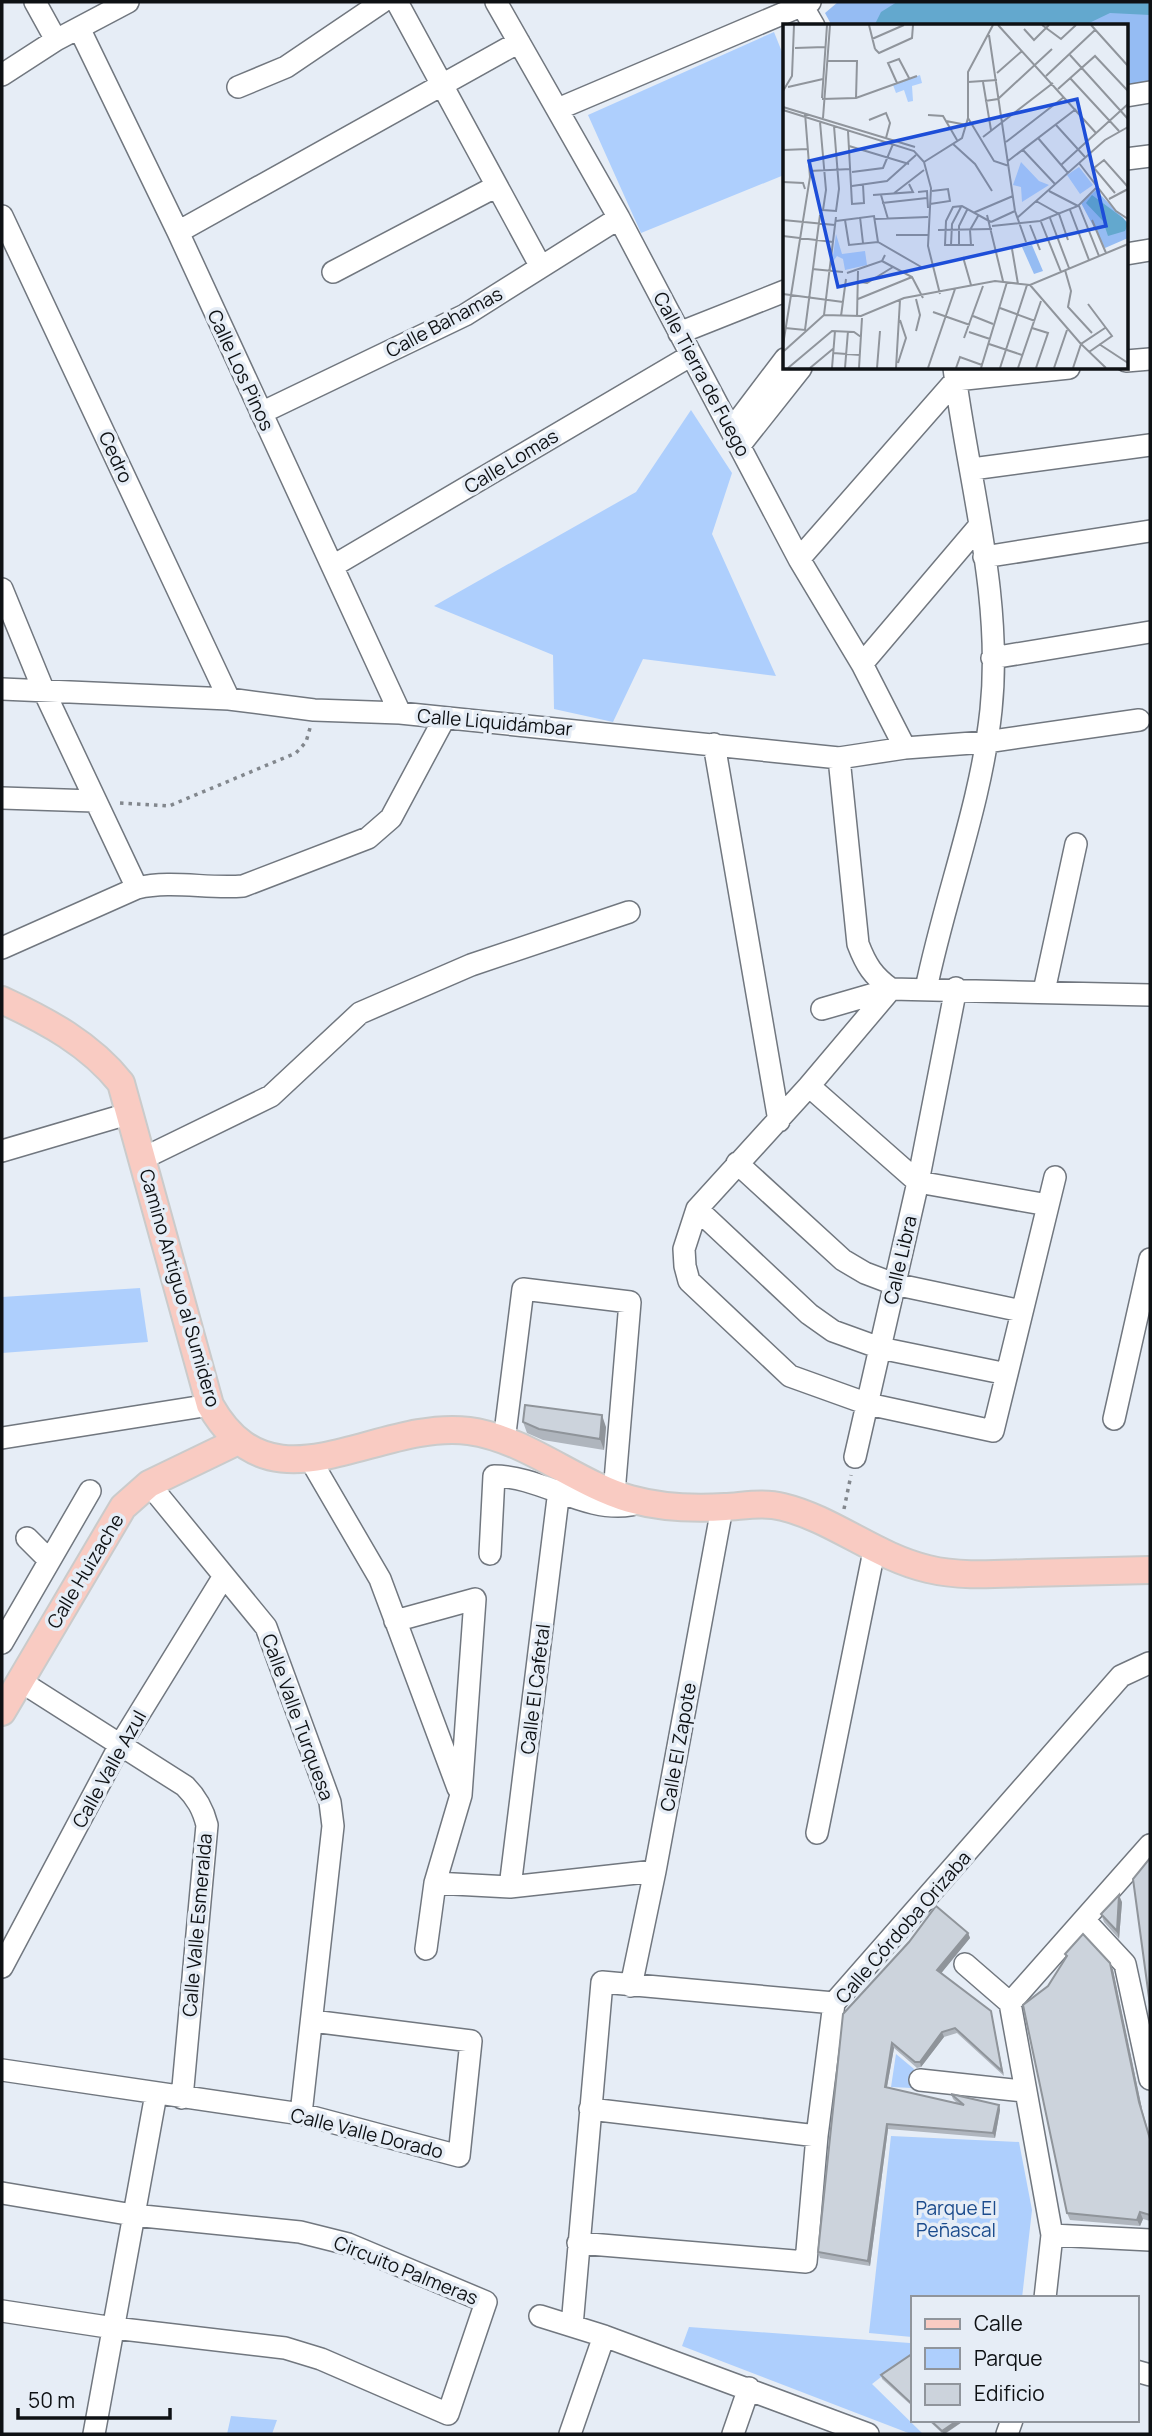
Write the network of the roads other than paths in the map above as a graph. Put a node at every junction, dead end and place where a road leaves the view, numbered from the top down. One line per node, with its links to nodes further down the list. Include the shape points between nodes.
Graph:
1 (35, 2): 9 (street)
2 (128, 2): 8 (street)
3 (382, 2): 13 (street, via 286,67)
4 (397, 2): 12 (street)
5 (496, 2): 10 (street, Calle Tierra de Fuego)
6 (807, 4): 7 (street); 16 (street)
7 (813, 24)
8 (79, 28): 9 (street); 22 (street, Calle Los Pinos)
9 (56, 40): 11 (street)
10 (519, 42): 12 (street); 16 (street, Calle Tierra de Fuego)
11 (2, 75)
12 (443, 85): 19 (street); 22 (street)
13 (238, 87)
14 (1150, 92): 15 (street)
15 (1128, 96)
16 (558, 109): 21 (street, Calle Tierra de Fuego)
17 (1150, 156): 18 (street)
18 (1128, 159)
19 (495, 187): 25 (street); 26 (street)
20 (2, 216): 51 (street, Cedro)
21 (619, 218): 25 (street, Calle Bahamas); 28 (street, Calle Tierra de Fuego)
22 (178, 232): 36 (street, Calle Los Pinos)
23 (1150, 250): 24 (street)
24 (1128, 254)
25 (541, 267): 36 (street, Calle Bahamas, via 465,315)
26 (333, 272)
27 (783, 292): 28 (street)
28 (680, 332): 29 (street, Calle Tierra de Fuego)
29 (690, 356): 37 (street, Calle Tierra de Fuego); 44 (street, Calle Lomas)
30 (1150, 359): 31 (street)
31 (1128, 361)
32 (783, 362): 37 (street)
33 (800, 369): 37 (street)
34 (1050, 369): 35 (street)
35 (955, 374): 39 (street); 43 (street)
36 (261, 413): 44 (street, Calle Los Pinos)
37 (736, 437): 43 (street, Calle Tierra de Fuego)
38 (1150, 445): 39 (street)
39 (972, 470): 40 (street)
40 (980, 525): 42 (street); 48 (street)
41 (1150, 531): 42 (street)
42 (985, 557): 47 (street)
43 (799, 559): 48 (street, Calle Tierra de Fuego)
44 (333, 566): 52 (street, Calle Los Pinos)
45 (2, 589): 50 (street)
46 (1150, 632): 47 (street)
47 (992, 658): 55 (street)
48 (862, 664): 57 (street, Calle Tierra de Fuego)
49 (2, 689): 50 (street, Calle Liquidámbar)
50 (43, 689): 51 (street, Calle Liquidámbar); 60 (street)
51 (229, 699): 52 (street, Calle Liquidámbar, via 314,710)
52 (401, 713): 53 (street, Calle Liquidámbar)
53 (444, 719): 56 (street, Calle Liquidámbar); 62 (street, via 391,818 368,838 243,886 160,883)
54 (1139, 720): 55 (street, Calle Liquidámbar)
55 (986, 742): 57 (street, Calle Liquidámbar); 66 (street)
56 (714, 744): 58 (street, Calle Liquidámbar); 74 (street)
57 (905, 748): 58 (street, Calle Liquidámbar)
58 (839, 758): 65 (street, via 858,944 866,966)
59 (2, 798): 60 (street)
60 (94, 801): 62 (street)
61 (1076, 844): 68 (street)
62 (137, 888): 64 (street)
63 (629, 912): 76 (street, via 471,965 360,1013 271,1096)
64 (2, 948)
65 (891, 989): 66 (street); 71 (street); 72 (street)
66 (926, 989): 67 (street)
67 (956, 989): 68 (street); 79 (street, Calle Libra)
68 (1044, 991): 69 (street)
69 (1150, 995)
70 (2, 1001): 73 (main road, Camino Antiguo al Sumidero, via 78,1042 106,1064 121,1083)
71 (822, 1009)
72 (809, 1086): 74 (street); 79 (street)
73 (131, 1113): 75 (street); 76 (main road, Camino Antiguo al Sumidero)
74 (779, 1121): 77 (street)
75 (2, 1152)
76 (144, 1158): 89 (main road, Camino Antiguo al Sumidero)
77 (737, 1163): 81 (street); 83 (street, via 843,1260)
78 (1055, 1177): 80 (street)
79 (918, 1182): 80 (street); 83 (street, Calle Libra)
80 (1048, 1205): 85 (street)
81 (697, 1209): 86 (street, via 809,1314 833,1331); 88 (street, via 684,1250 690,1281 790,1376)
82 (1150, 1259): 84 (street)
83 (894, 1284): 85 (street); 86 (street, Calle Libra)
84 (1145, 1303): 90 (street)
85 (1022, 1311): 87 (street)
86 (880, 1348): 87 (street); 88 (street, Calle Libra)
87 (1007, 1374): 88 (street, via 993,1431)
88 (868, 1404): 94 (street, Calle Libra)
89 (211, 1405): 91 (street); 93 (main road, Camino Antiguo al Sumidero)
90 (1114, 1419)
91 (2, 1438)
92 (504, 1441): 95 (main road, via 474,1432 425,1430); 99 (main road); 99 (street, via 523,1289 630,1302)
93 (236, 1442): 95 (main road, via 258,1455 285,1461); 96 (main road, Calle Huizache)
94 (855, 1457)
95 (310, 1459): 109 (street, via 380,1579)
96 (149, 1484): 107 (street, Calle Valle Turquesa); 112 (main road, Calle Huizache, via 123,1507)
97 (90, 1490): 105 (street, Calle Huizache)
98 (559, 1490): 100 (street, via 610,1506); 104 (street, via 494,1476); 120 (street, Calle El Cafetal)
99 (614, 1493): 100 (main road)
100 (647, 1503): 101 (main road)
101 (722, 1508): 103 (main road, via 782,1507); 118 (street, Calle El Zapote)
102 (27, 1538): 105 (street)
103 (874, 1551): 106 (main road, via 928,1569 969,1575); 116 (street)
104 (490, 1554)
105 (49, 1560): 108 (street, Calle Huizache)
106 (1150, 1570)
107 (224, 1576): 114 (street, Calle Valle Azul); 128 (street, Calle Valle Turquesa, via 266,1627 330,1802 333,1826)
108 (8, 1615): 110 (street, Calle Huizache)
109 (395, 1621): 115 (street); 115 (street, via 475,1599)
110 (2, 1643)
111 (1149, 1663): 126 (street, Calle Córdoba Orizaba, via 1121,1676)
112 (20, 1681): 113 (main road, Calle Huizache); 114 (street, Calle Valle Esmeralda)
113 (2, 1712)
114 (120, 1745): 124 (street, Calle Valle Azul); 134 (street, Calle Valle Esmeralda, via 194,1794 206,1825)
115 (461, 1795): 119 (street)
116 (817, 1833)
117 (1150, 1845): 121 (street)
118 (655, 1871): 120 (street); 125 (street, Calle El Zapote)
119 (435, 1883): 120 (street); 122 (street)
120 (510, 1887)
121 (1085, 1922): 127 (street); 130 (street, via 1125,1964)
122 (426, 1949)
123 (965, 1964): 127 (street)
124 (2, 1967)
125 (631, 1986): 126 (street); 135 (street, via 602,1982)
126 (834, 2003): 137 (street, Calle Córdoba Orizaba)
127 (1010, 2003): 132 (street)
128 (312, 2021): 136 (street, Calle Valle Turquesa); 136 (street, Calle Valle Dorado, via 471,2041 459,2156)
129 (2, 2070): 133 (street, Calle Valle Dorado)
130 (1150, 2079)
131 (920, 2080): 132 (street)
132 (1023, 2091): 140 (street)
133 (156, 2094): 134 (street, Calle Valle Dorado); 139 (street)
134 (182, 2098): 136 (street, Calle Valle Dorado)
135 (590, 2109): 137 (street); 142 (street)
136 (301, 2114)
137 (817, 2136): 142 (street, Calle Córdoba Orizaba, via 806,2262)
138 (2, 2193): 139 (street, Circuito Palmeras)
139 (132, 2216): 147 (street); 147 (street, Circuito Palmeras, via 300,2232 348,2244 486,2302 448,2414 321,2358 285,2348)
140 (1052, 2235): 141 (street); 143 (street)
141 (1150, 2240)
142 (578, 2243): 146 (street)
143 (1045, 2296)
144 (2, 2311): 147 (street, Circuito Palmeras)
145 (540, 2316): 146 (street)
146 (572, 2326): 148 (street)
147 (114, 2328): 150 (street)
148 (604, 2336): 149 (street); 151 (street)
149 (749, 2388): 152 (street); 153 (street)
150 (94, 2434)
151 (570, 2434)
152 (733, 2434)
153 (868, 2434)

